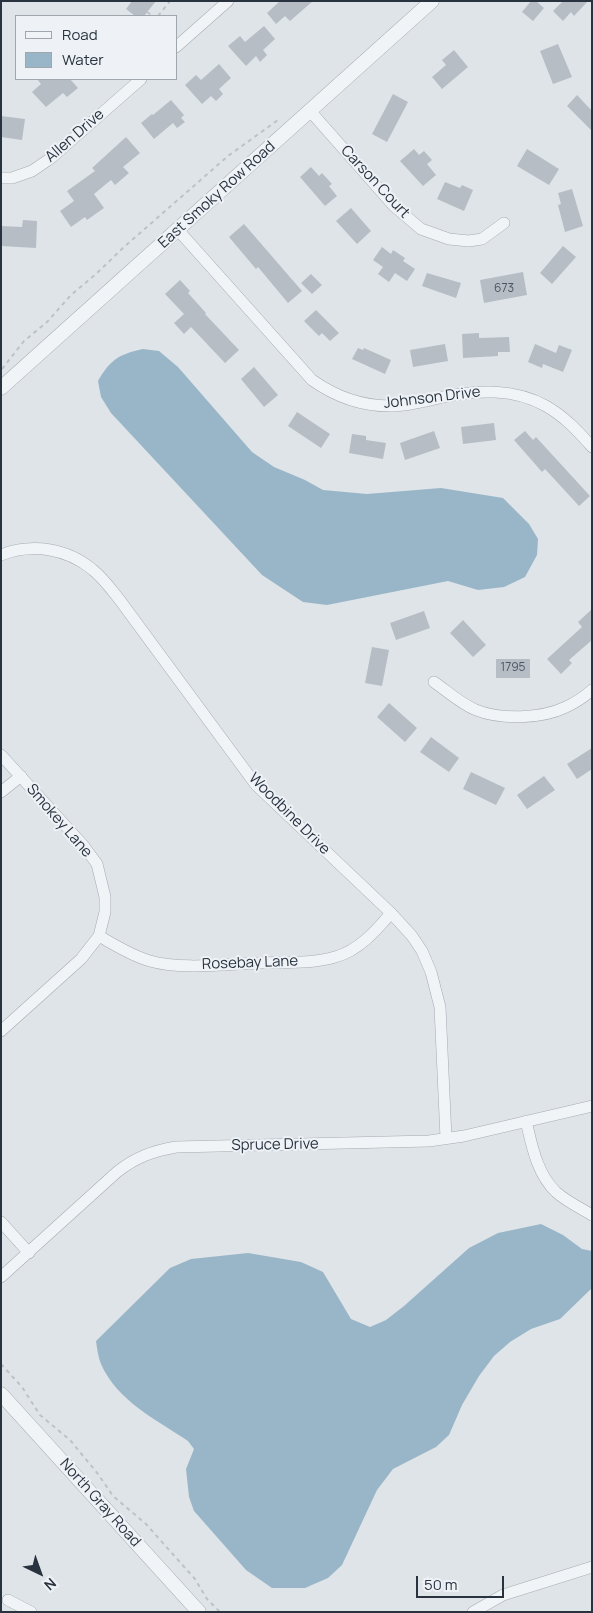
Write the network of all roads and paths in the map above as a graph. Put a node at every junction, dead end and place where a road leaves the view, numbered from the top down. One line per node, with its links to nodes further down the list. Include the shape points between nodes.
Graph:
1 (170, 1): 6 (path)
2 (228, 1): 7 (street)
3 (432, 1): 9 (street, East Smoky Row Road)
4 (147, 12): 5 (path)
5 (152, 15)
6 (159, 15)
7 (178, 45)
8 (140, 80): 11 (street, Allen Drive, via 51,158 32,171)
9 (311, 112): 12 (street, Carson Court, via 394,206 421,229 449,239 469,241 482,239); 13 (street, East Smoky Row Road)
10 (281, 118): 14 (path, via 228,156 124,247 71,295 48,322 24,341)
11 (1, 178)
12 (504, 222)
13 (178, 230): 15 (street, East Smoky Row Road); 16 (street, Johnson Drive, via 312,380 328,392 370,405 391,406 478,392 504,392 529,398 553,410)
14 (1, 369)
15 (1, 388)
16 (592, 447)
17 (1, 554): 23 (street, Woodbine Drive, via 25,549 53,550 75,558 93,570 119,599 256,785)
18 (434, 682): 19 (street, via 475,710 501,716 549,713 565,708)
19 (592, 690)
20 (1, 755): 21 (street, Smokey Lane)
21 (20, 776): 22 (street); 24 (street, Smokey Lane, via 97,864 105,897)
22 (1, 792)
23 (391, 913): 24 (street, Rosebay Lane, via 350,951 310,961 174,966 149,961); 28 (street, Woodbine Drive, via 422,952 440,1007)
24 (99, 936): 25 (street, Smokey Lane, via 81,959)
25 (1, 1031)
26 (592, 1106): 27 (street, Spruce Drive)
27 (526, 1121): 28 (street, Spruce Drive); 29 (street, via 536,1159 550,1186)
28 (446, 1138): 31 (street, Spruce Drive, via 412,1142 176,1147 149,1153 117,1172)
29 (592, 1215)
30 (1, 1222): 31 (street)
31 (29, 1252): 32 (street, Spruce Drive)
32 (1, 1277)
33 (1, 1364): 39 (path, via 40,1415 70,1440 112,1496 146,1524)
34 (1, 1394): 38 (street, North Gray Road)
35 (592, 1566): 40 (street, via 503,1595)
36 (8, 1600): 37 (street)
37 (31, 1612)
38 (199, 1612)
39 (220, 1612)
40 (473, 1612)

